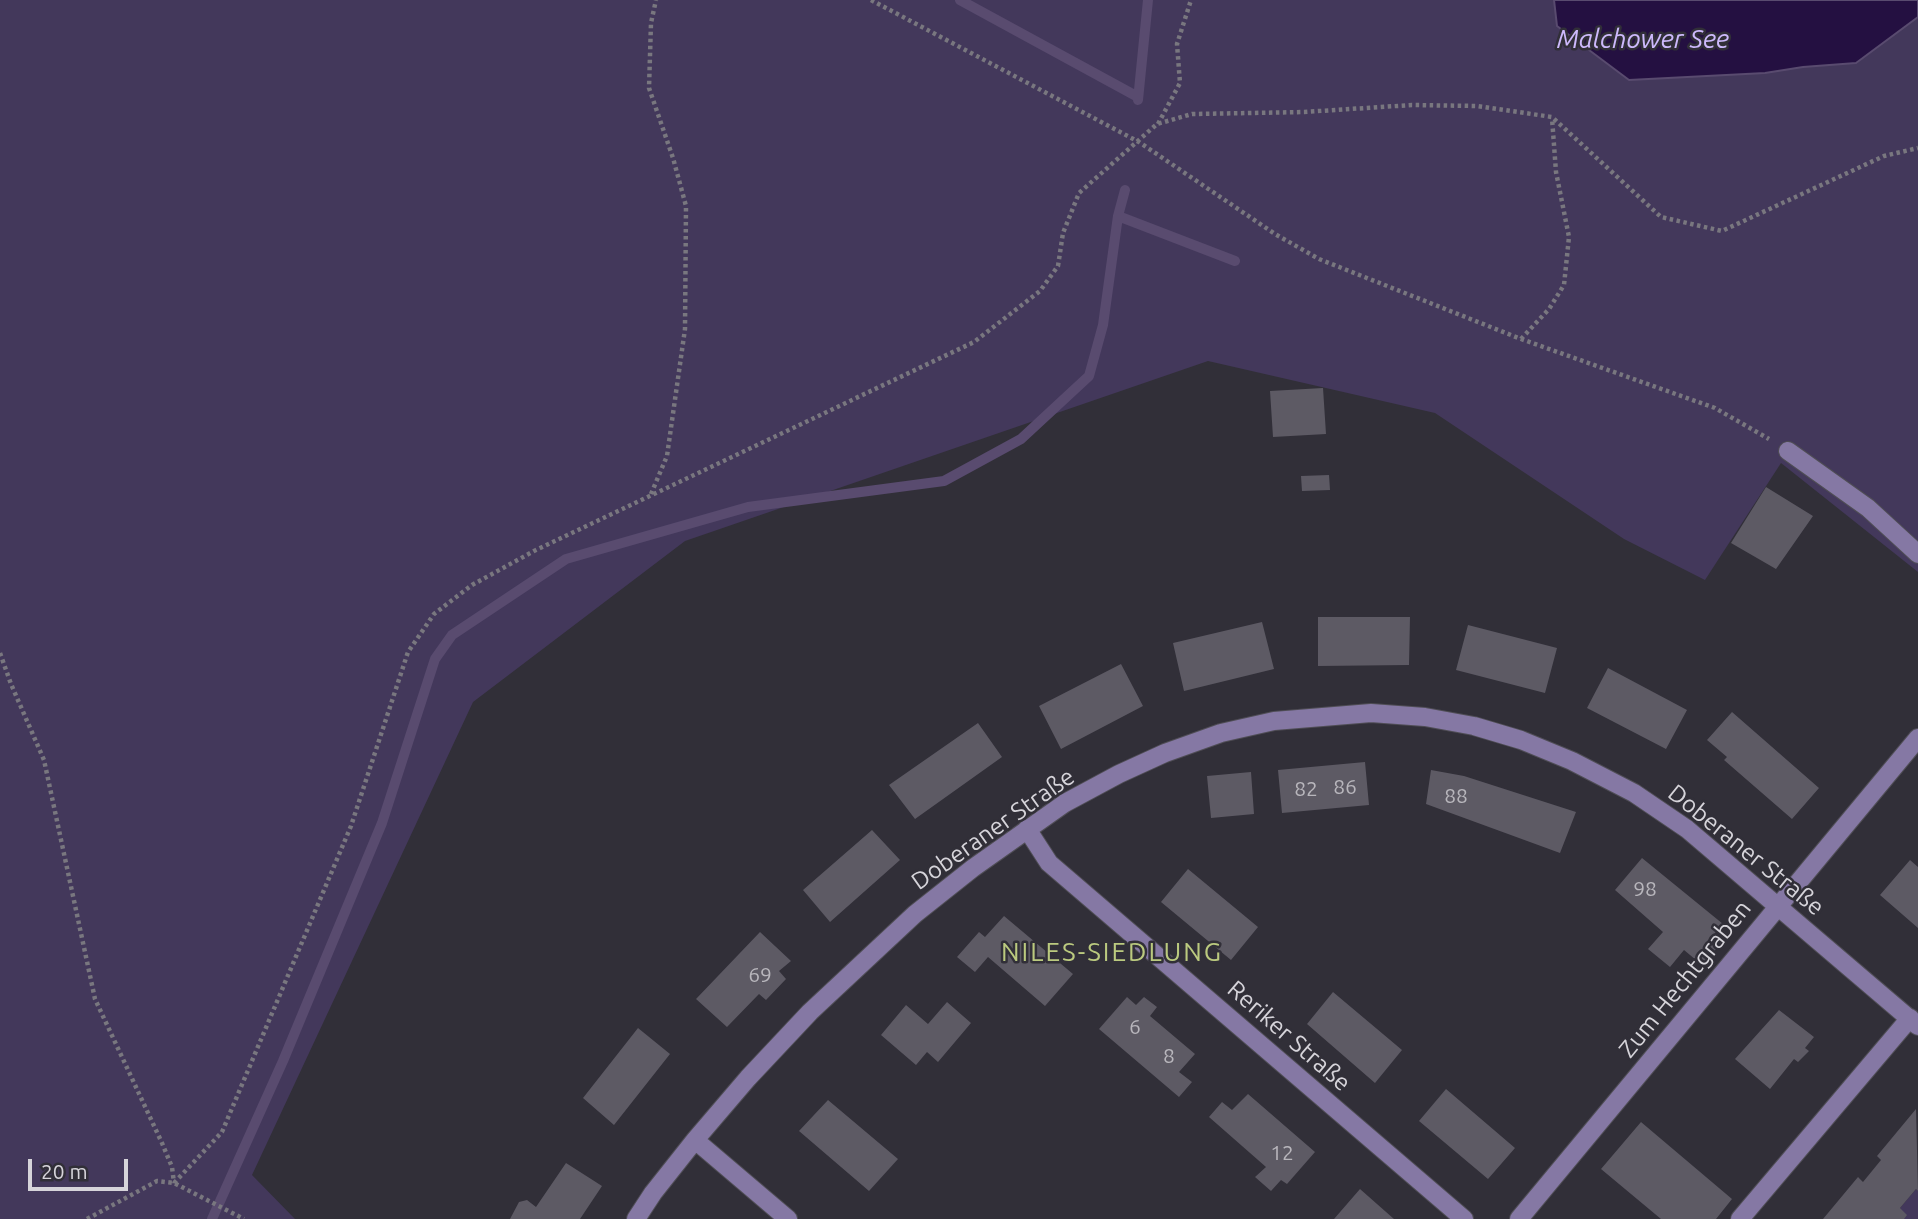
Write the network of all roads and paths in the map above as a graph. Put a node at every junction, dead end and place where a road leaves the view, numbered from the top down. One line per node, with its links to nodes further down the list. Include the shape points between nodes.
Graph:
1 (656, 0): 10 (path, via 650,23 649,88 685,206 685,328 667,456)
2 (871, 0): 6 (path)
3 (1191, 0): 5 (path, via 1177,44 1180,83)
4 (1552, 117): 5 (path, via 1477,106 1412,105 1304,113 1192,114); 7 (path, via 1661,217 1722,231 1884,156); 8 (path, via 1556,172 1569,237 1564,285)
5 (1157, 124): 6 (path)
6 (1139, 142): 8 (path, via 1319,259); 10 (path, via 1079,193 1063,233 1058,266 1040,291 975,342)
7 (1918, 148)
8 (1521, 339): 9 (path, via 1715,408)
9 (1788, 451): 11 (street, via 1868,508)
10 (651, 494): 18 (path, via 472,585 434,614 408,652 351,826 222,1132)
11 (1918, 554)
12 (0, 653): 18 (path, via 44,761 95,999 162,1143)
13 (1918, 738): 15 (street, Zum Hechtgraben)
14 (1027, 829): 15 (street, Doberaner Straße, via 1119,774 1221,733 1325,715 1425,717 1521,740 1634,793 1687,829); 17 (street, Doberaner Straße, via 915,914 867,957 810,1012); 23 (street, Reriker Straße, via 1049,863)
15 (1778, 905): 16 (street, Doberaner Straße); 24 (street, Zum Hechtgraben)
16 (1914, 1022): 25 (street, Doberaner Straße)
17 (695, 1140): 21 (street, Doberaner Straße); 22 (street)
18 (174, 1184): 19 (path); 20 (path, via 156,1181)
19 (242, 1218)
20 (87, 1219)
21 (636, 1219)
22 (788, 1219)
23 (1464, 1219)
24 (1519, 1219)
25 (1740, 1219)

